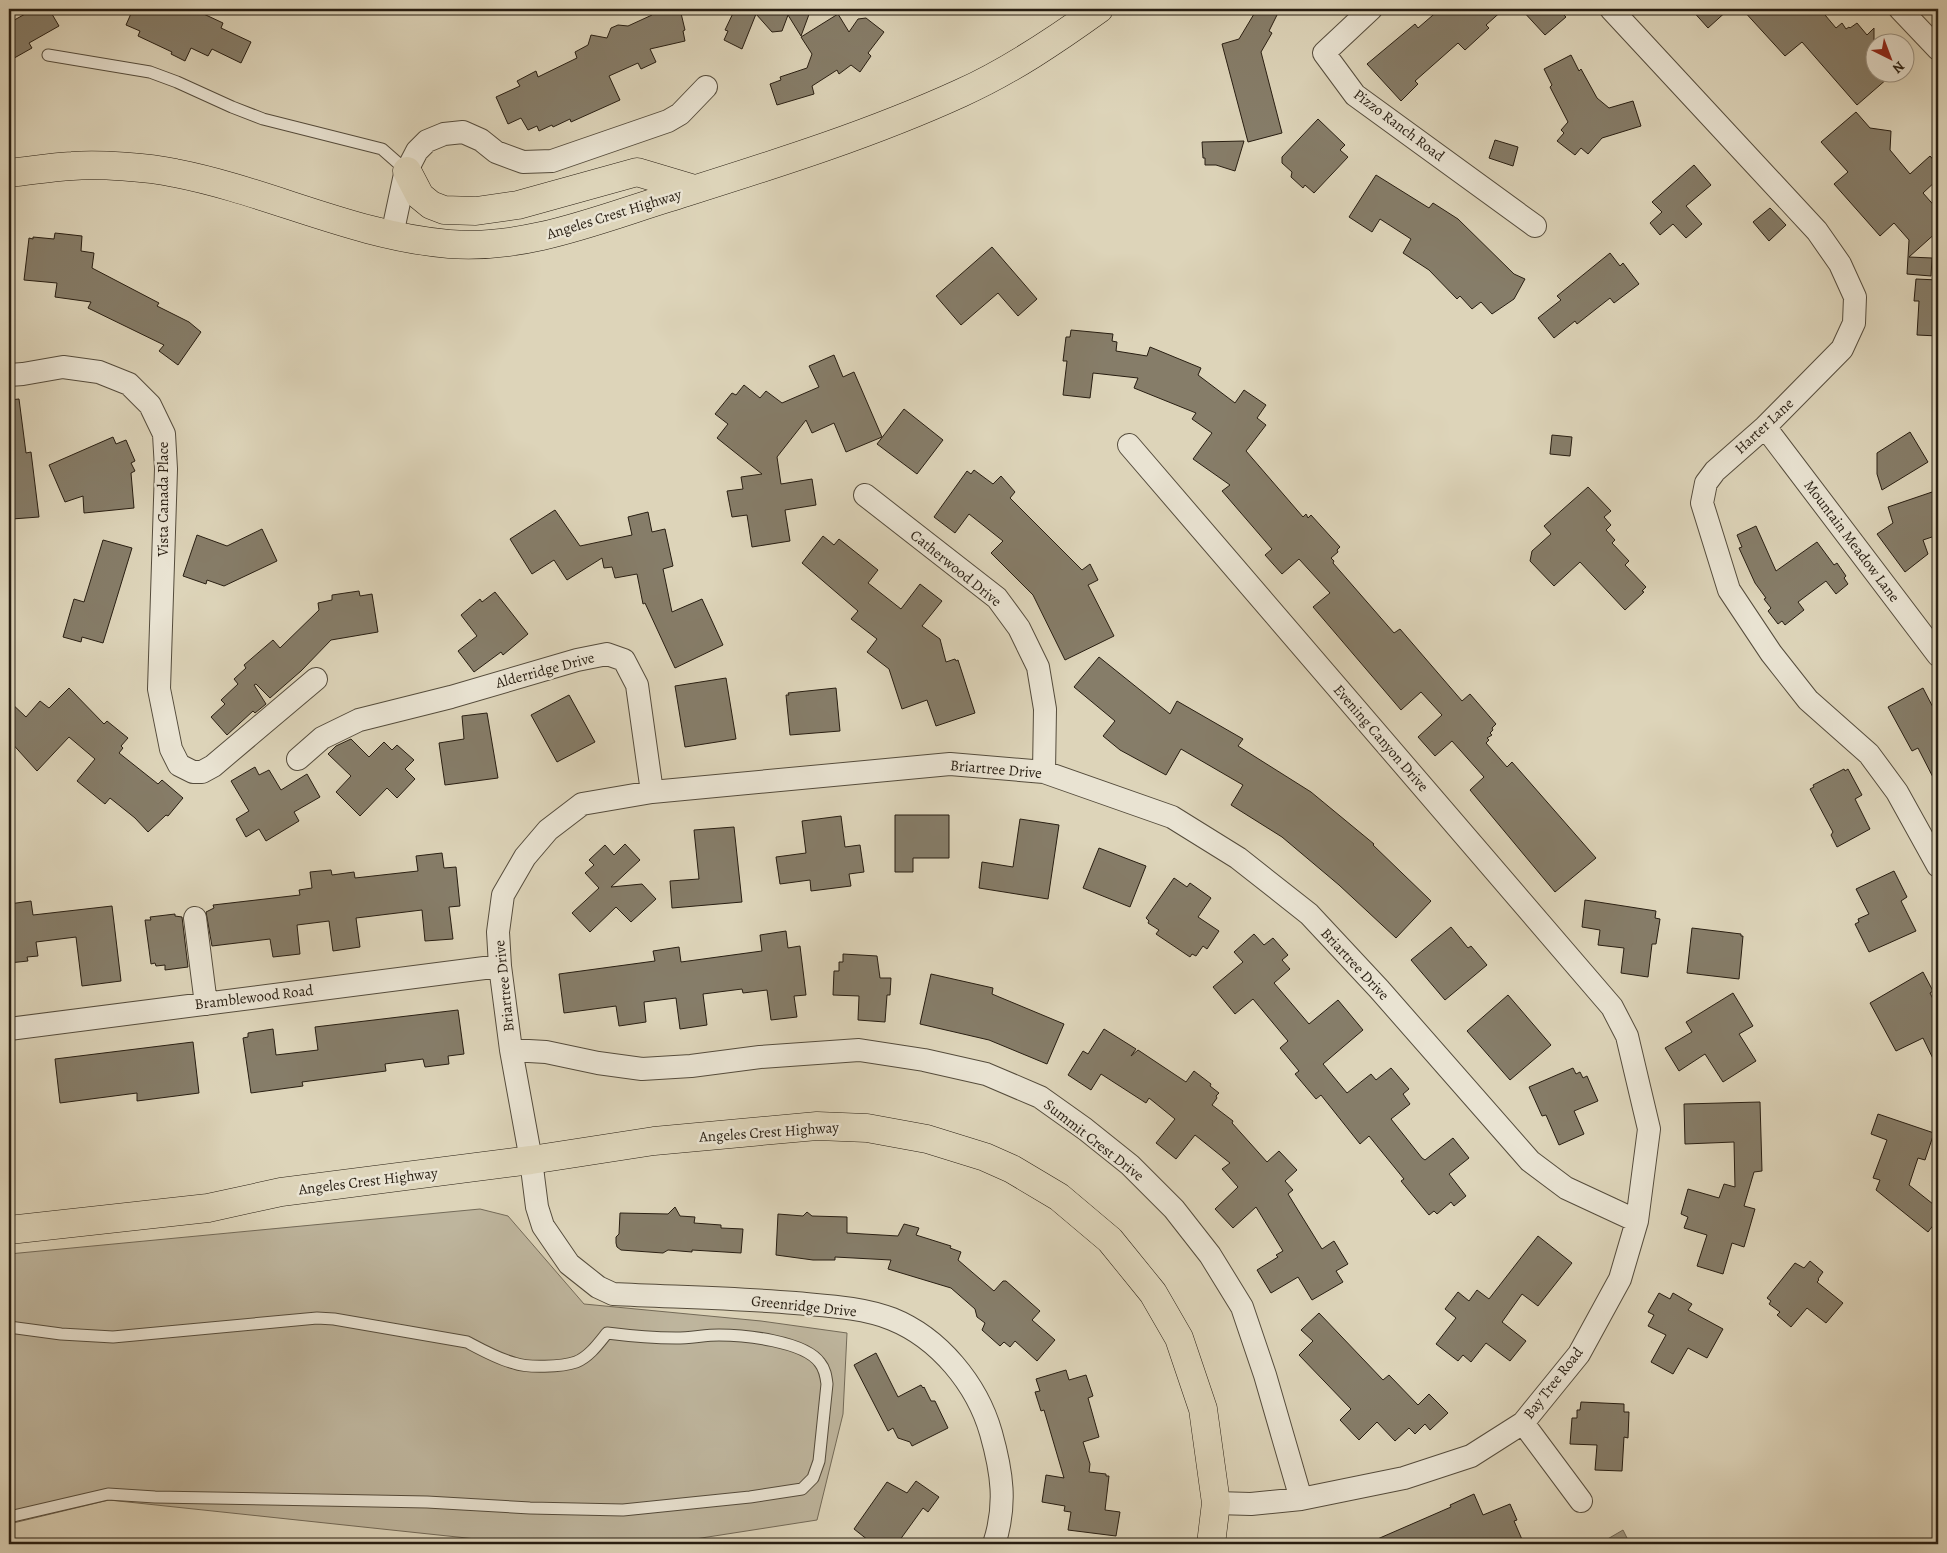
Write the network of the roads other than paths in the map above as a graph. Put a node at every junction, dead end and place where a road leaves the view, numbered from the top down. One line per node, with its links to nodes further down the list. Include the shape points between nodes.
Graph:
1 (1099, 9): 10 (main road, Angeles Crest Highway, via 964,92 803,154)
2 (1371, 9): 11 (street, Pizzo Ranch Road, via 1324,52 1355,95)
3 (1611, 9): 14 (street, Harter Lane, via 1817,231 1840,264 1855,297 1854,323 1842,349)
4 (1900, 9): 5 (street)
5 (1938, 49)
6 (48, 55): 8 (lane, via 150,72 263,119 382,149)
7 (706, 87): 8 (street, via 680,114 668,121 552,161 523,162 496,152 463,132 444,134 427,142 417,151)
8 (407, 171): 10 (main road, via 420,196 444,210 476,211 518,205 637,172); 12 (street)
9 (9, 173): 12 (main road, Angeles Crest Highway, via 75,165 172,172)
10 (694, 189): 12 (main road, Angeles Crest Highway, via 565,232 502,243 450,244)
11 (1535, 226)
12 (392, 234)
13 (9, 375): 18 (street, Vista Canada Place, via 63,367 99,372 129,384 150,406 164,434 166,469 159,689 171,749 180,765 193,772 202,772 213,766)
14 (1766, 427): 17 (street, Mountain Meadow Lane); 22 (street, Harter Lane, via 1715,471 1706,483 1702,503 1728,590 1770,653 1808,700 1869,754 1897,792)
15 (1128, 444): 27 (street, Evening Canyon Drive, via 1612,1007)
16 (865, 496): 20 (street, Catherwood Drive, via 997,598 1019,628 1038,667 1045,709)
17 (1938, 656)
18 (316, 679)
19 (298, 759): 21 (street, Alderridge Drive, via 322,738 359,720 607,654 624,660 637,685)
20 (1044, 772): 21 (street, Briartree Drive, via 950,764); 32 (street, Briartree Drive, via 1172,817 1238,858 1309,914 1379,988 1530,1161 1566,1188)
21 (652, 792): 24 (street, Briartree Drive, via 582,804 548,830 525,857 503,895 498,932)
22 (1938, 866)
23 (195, 918): 25 (street)
24 (500, 966): 25 (street, Bramblewood Road); 28 (street, Briartree Drive)
25 (206, 1004): 26 (street, Bramblewood Road)
26 (9, 1029)
27 (1627, 1036): 32 (street, Bay Tree Road, via 1649,1129)
28 (512, 1050): 29 (street, Briartree Drive); 36 (street, Summit Crest Drive, via 546,1052 642,1069 859,1050 986,1074 1040,1097 1130,1164 1174,1209 1210,1256 1242,1307)
29 (531, 1160): 30 (main road, Angeles Crest Highway); 38 (main road, Angeles Crest Highway, via 654,1141 818,1126 867,1128 927,1139 986,1157 1012,1170 1059,1197 1110,1240 1140,1274 1166,1313 1179,1338 1203,1409); 40 (street, Greenridge Drive, via 542,1226 569,1264 587,1280 613,1294 757,1300 846,1308 890,1319 911,1328 933,1344 965,1380 987,1419 997,1455 1003,1497)
30 (281, 1192): 31 (main road, Angeles Crest Highway, via 203,1190); 33 (main road, Angeles Crest Highway, via 208,1208)
31 (9, 1212)
32 (1637, 1221): 35 (street, Bay Tree Road, via 1620,1279 1579,1354)
33 (9, 1230)
34 (9, 1327): 39 (lane, via 113,1337 334,1319 468,1342 515,1364 533,1365 577,1362 608,1333 643,1337 718,1335 762,1338 806,1350 819,1361 827,1384 819,1461 813,1478 802,1489 623,1510 108,1494)
35 (1522, 1423): 36 (street, Bay Tree Road, via 1471,1456 1404,1478); 37 (street)
36 (1300, 1499): 38 (street, Bay Tree Road, via 1251,1504)
37 (1582, 1501)
38 (1216, 1503): 41 (main road, Angeles Crest Highway)
39 (9, 1517)
40 (994, 1544)
41 (1211, 1544)

